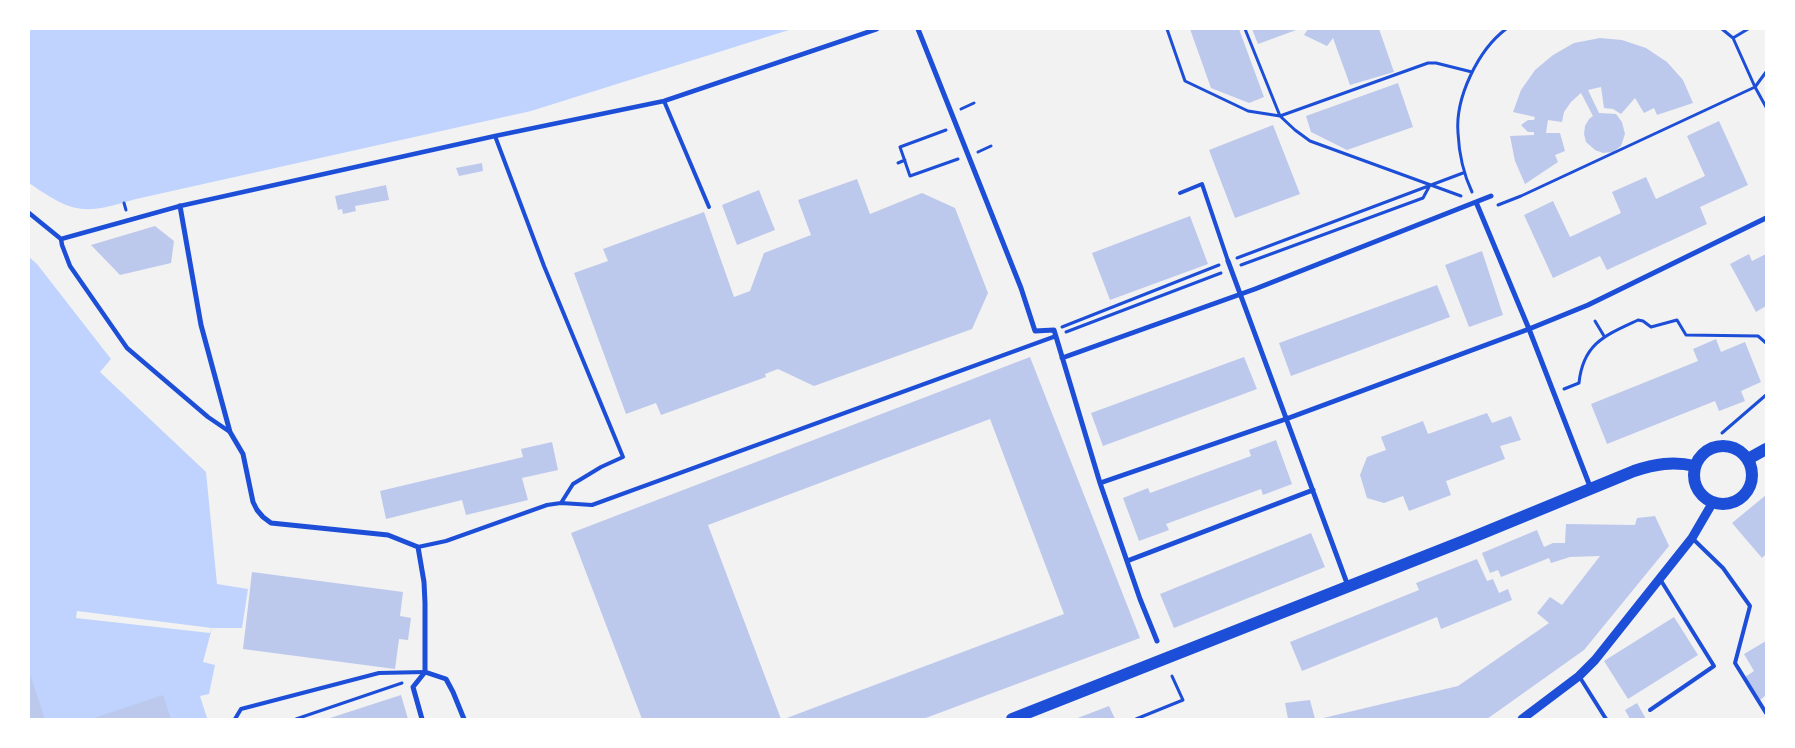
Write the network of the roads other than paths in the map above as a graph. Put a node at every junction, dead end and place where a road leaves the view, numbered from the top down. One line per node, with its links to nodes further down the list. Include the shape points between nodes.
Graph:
1 (877, 29): 3 (street)
2 (918, 29): 16 (street, via 1035,331 1054,330)
3 (664, 101): 4 (street); 9 (lane)
4 (495, 136): 8 (street); 29 (lane, via 544,266 623,457 573,484)
5 (1180, 193): 13 (lane, via 1202,184)
6 (1491, 196): 7 (street)
7 (1476, 202): 14 (street); 15 (street)
8 (180, 206): 12 (street); 21 (street, via 201,325)
9 (709, 207)
10 (29, 213): 12 (street)
11 (1766, 218): 15 (street, via 1588,305)
12 (61, 239): 17 (street, via 70,266)
13 (1228, 261): 14 (street)
14 (1240, 295): 19 (street); 20 (street)
15 (1530, 329): 20 (street); 27 (street)
16 (1056, 336): 19 (street); 29 (lane, via 592,505)
17 (127, 348): 18 (street); 21 (street)
18 (122, 352)
19 (1062, 358): 25 (street)
20 (1286, 419): 25 (street); 26 (street)
21 (230, 432): 31 (street, via 243,454 257,510 271,523 388,535)
22 (1766, 449): 23 (main road)
23 (1748, 458): 24 (main road, via 1741,451 1723,445 1706,451); 28 (main road, via 1752,472 1746,492 1735,502)
24 (1695, 466): 27 (main road, via 1653,465); 28 (main road, via 1695,484 1699,492)
25 (1100, 483): 32 (street)
26 (1313, 490): 32 (street); 34 (street)
27 (1591, 490): 34 (main road)
28 (1713, 502): 30 (street)
29 (561, 503): 31 (lane)
30 (1692, 538): 33 (street); 39 (lane, via 1723,568 1750,606 1735,662)
31 (418, 547): 36 (street, via 425,596)
32 (1126, 561): 35 (street)
33 (1660, 579): 37 (street); 38 (lane, via 1714,666)
34 (1348, 586): 43 (main road)
35 (1157, 641)
36 (425, 672): 40 (lane, via 379,673 241,709); 41 (street, via 413,687); 42 (street, via 446,679)
37 (1579, 676): 44 (street); 45 (lane)
38 (1650, 710)
39 (1766, 713)
40 (236, 719)
41 (422, 719)
42 (464, 719)
43 (1012, 719)
44 (1522, 719)
45 (1606, 719)

